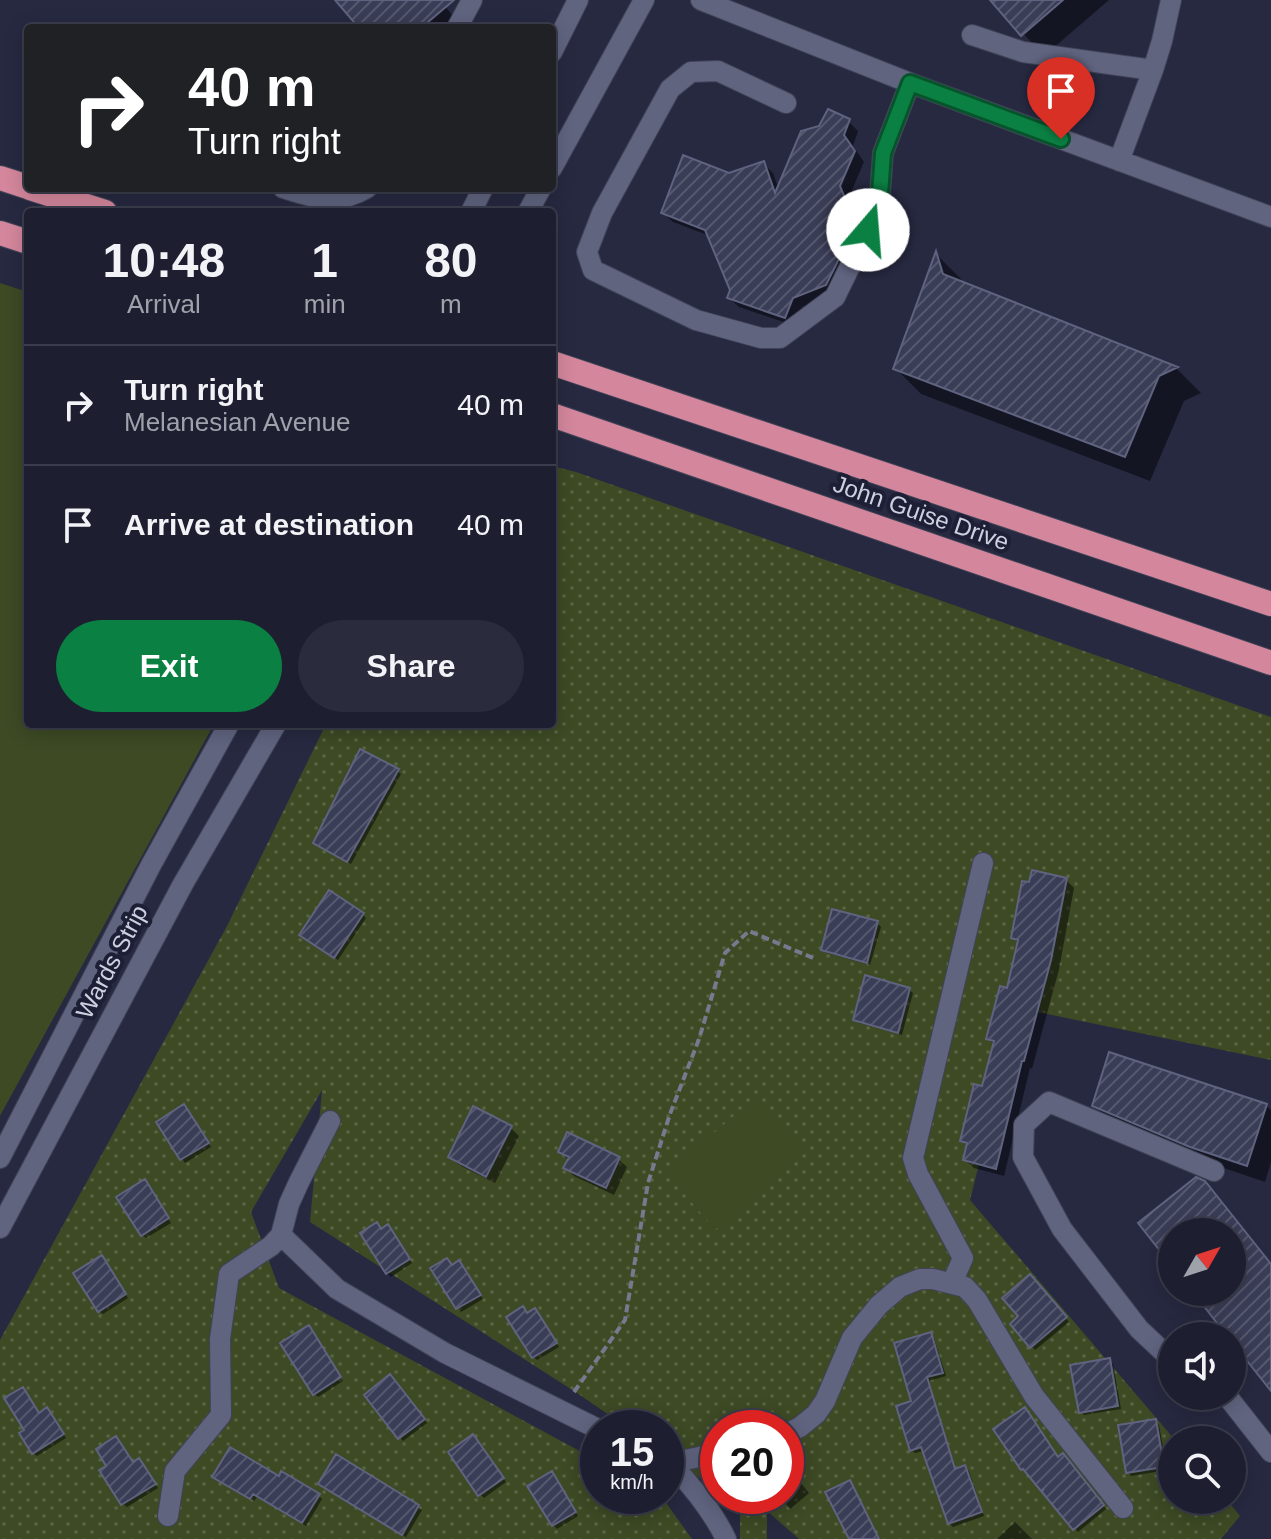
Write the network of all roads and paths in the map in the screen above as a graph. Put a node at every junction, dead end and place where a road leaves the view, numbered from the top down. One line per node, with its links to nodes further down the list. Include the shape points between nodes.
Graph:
1 (472, 0): 6 (street)
2 (578, 0): 8 (street)
3 (644, 0): 12 (street)
4 (701, 0): 10 (street)
5 (1171, 0): 9 (street)
6 (459, 24)
7 (972, 35): 9 (street, via 1023,52)
8 (556, 44)
9 (1153, 70): 13 (street)
10 (910, 83): 11 (street, via 883,153 879,207 835,297 780,338 696,320 593,270 587,252 602,213 670,89 691,72 718,71); 13 (street)
11 (786, 103)
12 (556, 161)
13 (1119, 161): 20 (street)
14 (0, 178): 15 (highway)
15 (24, 186)
16 (42, 192): 19 (highway)
17 (295, 192): 18 (street, via 330,200)
18 (360, 192)
19 (92, 208)
20 (1271, 217)
21 (0, 233): 22 (highway)
22 (24, 241)
23 (556, 364): 25 (highway, John Guise Drive)
24 (556, 416): 26 (highway, John Guise Drive)
25 (1271, 604)
26 (1271, 663)
27 (227, 728): 32 (street, Wards Strip)
28 (274, 728): 34 (street, Wards Strip, via 183,884)
29 (983, 863): 36 (street, via 913,1158 963,1258)
30 (813, 958): 39 (path, via 749,931 725,953 648,1183 625,1320)
31 (330, 1121): 35 (street, via 289,1204)
32 (0, 1158)
33 (1214, 1171): 37 (street, via 1049,1102 1024,1125 1023,1157 1062,1229)
34 (0, 1228)
35 (281, 1235): 39 (street, via 337,1289 445,1353); 45 (street, via 229,1274 220,1339 221,1415 175,1471)
36 (952, 1283): 41 (street, via 920,1279 889,1296 852,1338 825,1401); 44 (street, via 965,1287 977,1300 1034,1396)
37 (1158, 1347)
38 (1238, 1410): 42 (street)
39 (561, 1411): 40 (street)
40 (580, 1420)
41 (804, 1424)
42 (1271, 1452)
43 (684, 1481): 46 (street)
44 (1123, 1508)
45 (168, 1516)
46 (726, 1539)

